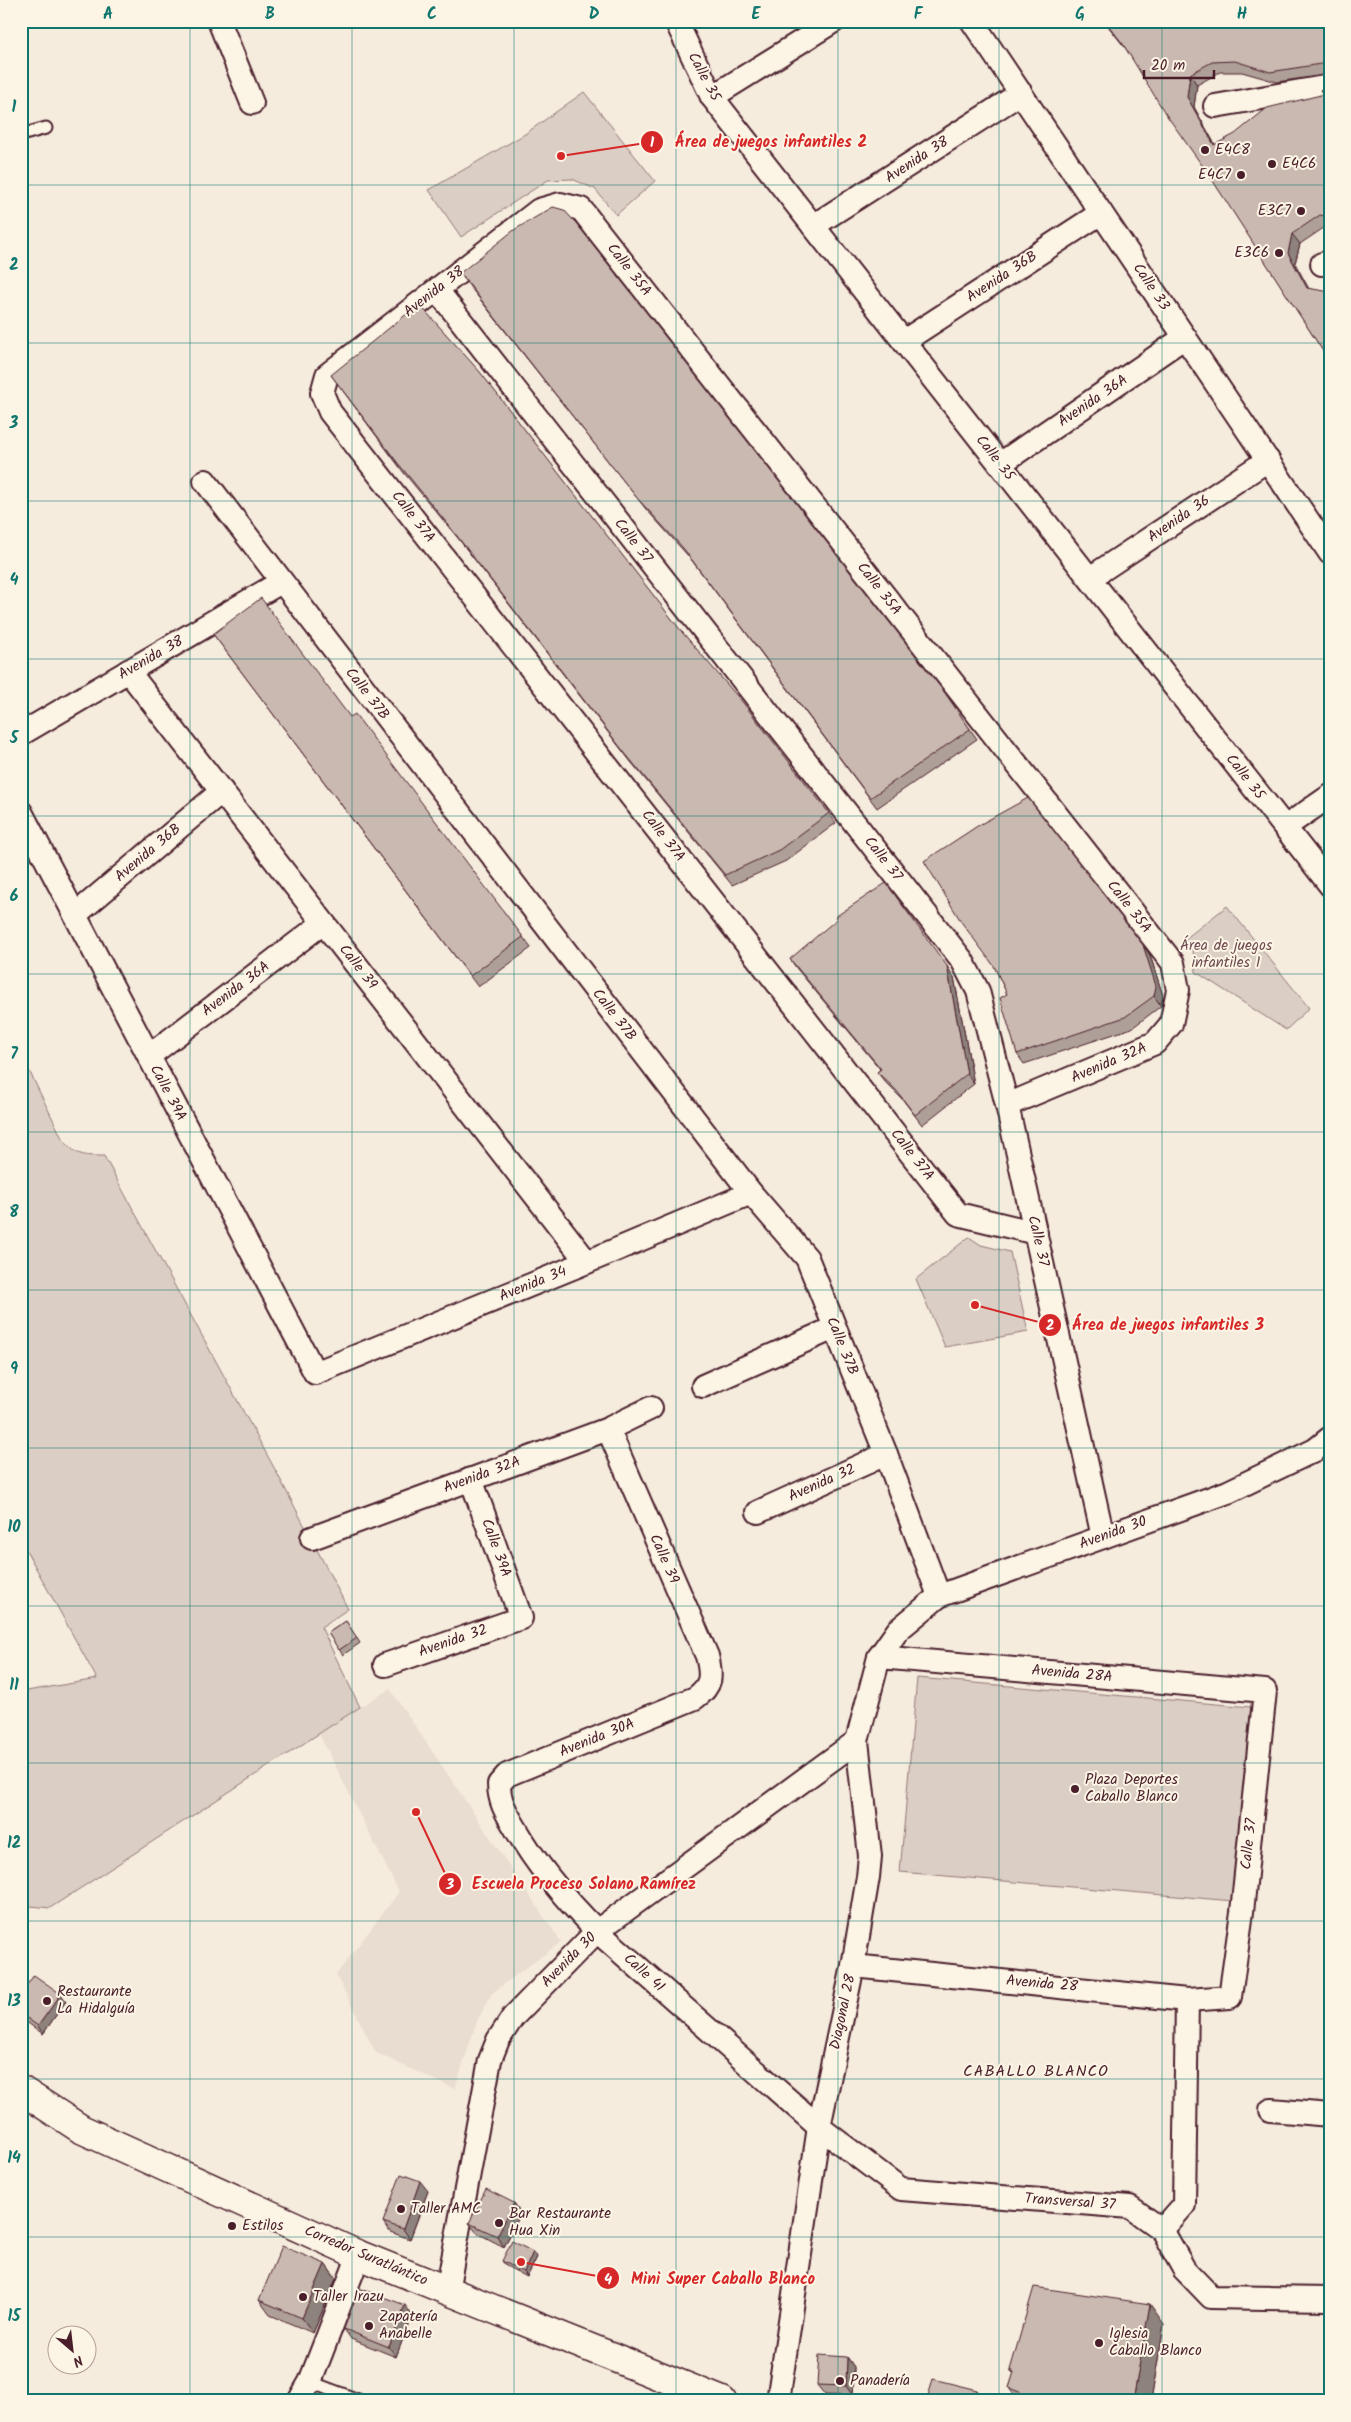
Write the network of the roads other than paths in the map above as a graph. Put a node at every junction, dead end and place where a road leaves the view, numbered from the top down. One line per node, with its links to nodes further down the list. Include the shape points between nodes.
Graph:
1 (676, 21): 7 (street, Calle 35)
2 (834, 21): 7 (street)
3 (972, 21): 6 (street, Calle 33)
4 (227, 24): 8 (street)
5 (1330, 86): 9 (street)
6 (1021, 94): 13 (street, Calle 33); 14 (street, Avenida 38)
7 (712, 97): 14 (street, Calle 35)
8 (252, 103)
9 (1215, 106)
10 (46, 128): 11 (lane)
11 (21, 135)
12 (560, 204): 15 (street, Avenida 38, via 539,210); 34 (street, Calle 35A, via 582,209 1173,963)
13 (1101, 213): 16 (street, Calle 33); 17 (street, Avenida 36B)
14 (813, 226): 17 (street, Calle 35)
15 (437, 290): 18 (street, Avenida 38, via 327,375); 36 (street, Calle 37, via 962,960 978,991)
16 (1185, 338): 19 (street, Calle 33); 20 (street, Avenida 36A)
17 (904, 341): 20 (street, Calle 35)
18 (322, 393): 38 (street, Calle 37A, via 330,412 958,1214)
19 (1268, 460): 22 (street, Calle 33); 23 (street, Avenida 36)
20 (1000, 464): 23 (street, Calle 35)
21 (205, 481): 24 (street, Calle 37B)
22 (1330, 553)
23 (1090, 578): 30 (street, Calle 35)
24 (281, 582): 25 (street, Avenida 38); 37 (street, Calle 37B)
25 (128, 671): 26 (street, Avenida 38); 27 (street, Calle 39)
26 (21, 734)
27 (222, 791): 32 (street, Avenida 36B); 33 (street, Calle 39)
28 (1330, 796): 30 (street)
29 (21, 812): 32 (street, Calle 39A)
30 (1285, 827): 31 (street, Calle 35)
31 (1330, 885)
32 (75, 915): 35 (street, Calle 39A)
33 (323, 923): 35 (street, Avenida 36A); 39 (street, Calle 39)
34 (1178, 990): 36 (street, Avenida 32A, via 1171,1024 1155,1043)
35 (149, 1056): 41 (street, Calle 39A)
36 (1007, 1105): 38 (street, Calle 37)
37 (751, 1193): 39 (street, Avenida 34); 40 (street, Calle 37B, via 806,1258)
38 (1036, 1233): 49 (street, Calle 37)
39 (587, 1262): 41 (street, Avenida 34)
40 (834, 1328): 42 (street); 46 (street, Calle 37B)
41 (315, 1373)
42 (703, 1386)
43 (651, 1408): 44 (street, Avenida 32A)
44 (608, 1429): 47 (street, Avenida 32A); 56 (street, Calle 39, via 707,1656 710,1669)
45 (1330, 1438): 49 (street, Avenida 30, via 1315,1450 1228,1492)
46 (886, 1454): 48 (street, Avenida 32); 51 (street, Calle 37B)
47 (471, 1479): 50 (street, Avenida 32A); 52 (street, Calle 39A)
48 (758, 1512)
49 (1103, 1537): 51 (street, Avenida 30)
50 (312, 1538)
51 (939, 1596): 53 (street, Avenida 30)
52 (521, 1618): 55 (street, Avenida 32)
53 (898, 1630): 54 (street, Diagonal 28)
54 (879, 1657): 57 (street, Avenida 28A); 58 (street, Diagonal 28)
55 (385, 1665)
56 (706, 1690): 59 (street, Avenida 30A, via 694,1698 507,1775 499,1784)
57 (1265, 1690): 62 (street, Calle 37)
58 (857, 1740): 60 (street, Avenida 30); 61 (street, Diagonal 28, via 870,1856)
59 (499, 1795): 60 (street, Calle 41, via 501,1804 533,1858 566,1899)
60 (598, 1931): 67 (street, Calle 41); 70 (street, Avenida 30, via 513,2017 498,2040 490,2060)
61 (853, 1966): 63 (street, Avenida 28); 67 (street, Diagonal 28)
62 (1230, 1997): 63 (street, Avenida 28)
63 (1187, 2000): 68 (street, via 1184,2205)
64 (21, 2090): 69 (main road, Corredor Suratlántico, via 81,2129)
65 (1271, 2110): 66 (street)
66 (1330, 2115)
67 (819, 2127): 68 (street, Transversal 37, via 901,2189 1130,2207); 75 (street, Diagonal 28)
68 (1162, 2230): 71 (street, Transversal 37, via 1184,2269 1211,2297)
69 (358, 2255): 70 (main road, Corredor Suratlántico); 72 (street)
70 (447, 2290): 74 (main road, Corredor Suratlántico)
71 (1330, 2299)
72 (304, 2392): 73 (lane)
73 (361, 2401)
74 (722, 2401)
75 (778, 2401)

